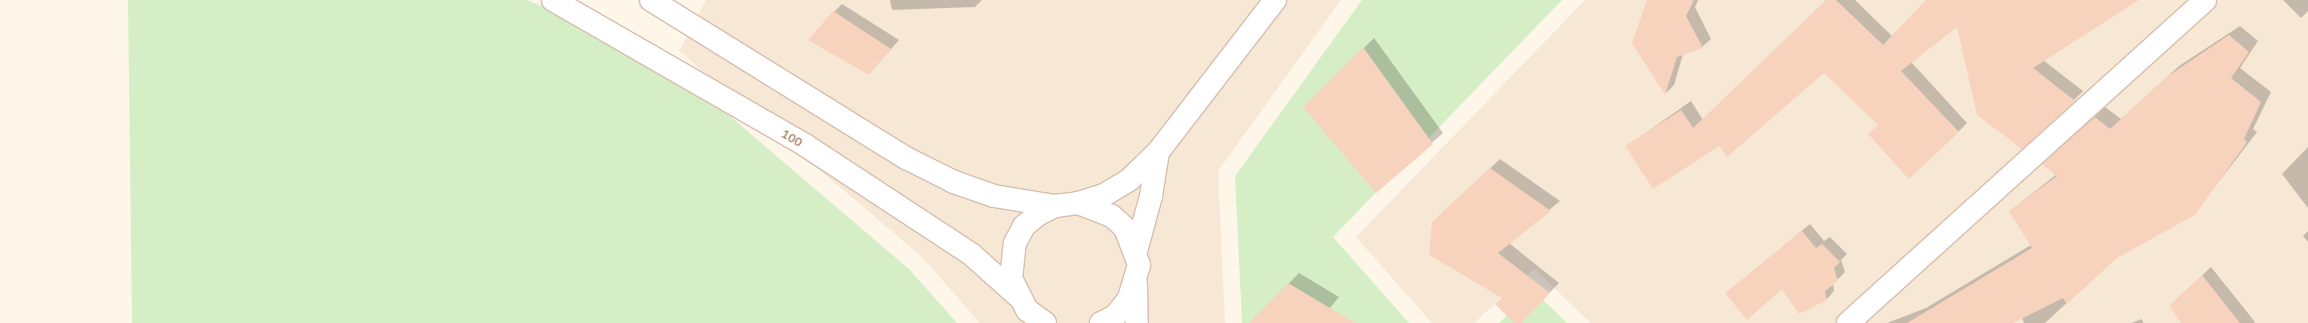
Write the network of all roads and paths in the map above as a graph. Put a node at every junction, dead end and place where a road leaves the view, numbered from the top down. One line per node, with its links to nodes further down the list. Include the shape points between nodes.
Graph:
1 (553, 0): 10 (main road, 100, via 811,149 971,254)
2 (651, 0): 7 (main road, via 906,158 954,182 994,196)
3 (1275, 0): 5 (main road)
4 (2205, 0): 14 (main road)
5 (1158, 152): 6 (main road, via 1128,180 1104,195); 8 (main road, via 1151,196)
6 (1078, 203): 7 (main road); 8 (main road, via 1112,216 1125,228)
7 (1055, 206): 10 (main road, via 1024,226 1015,243 1011,279)
8 (1136, 251): 9 (main road)
9 (1136, 281): 12 (main road, via 1128,300 1115,316); 13 (main road)
10 (1018, 296): 11 (main road, via 1027,310)
11 (1045, 323)
12 (1101, 323)
13 (1137, 323)
14 (1848, 323)

